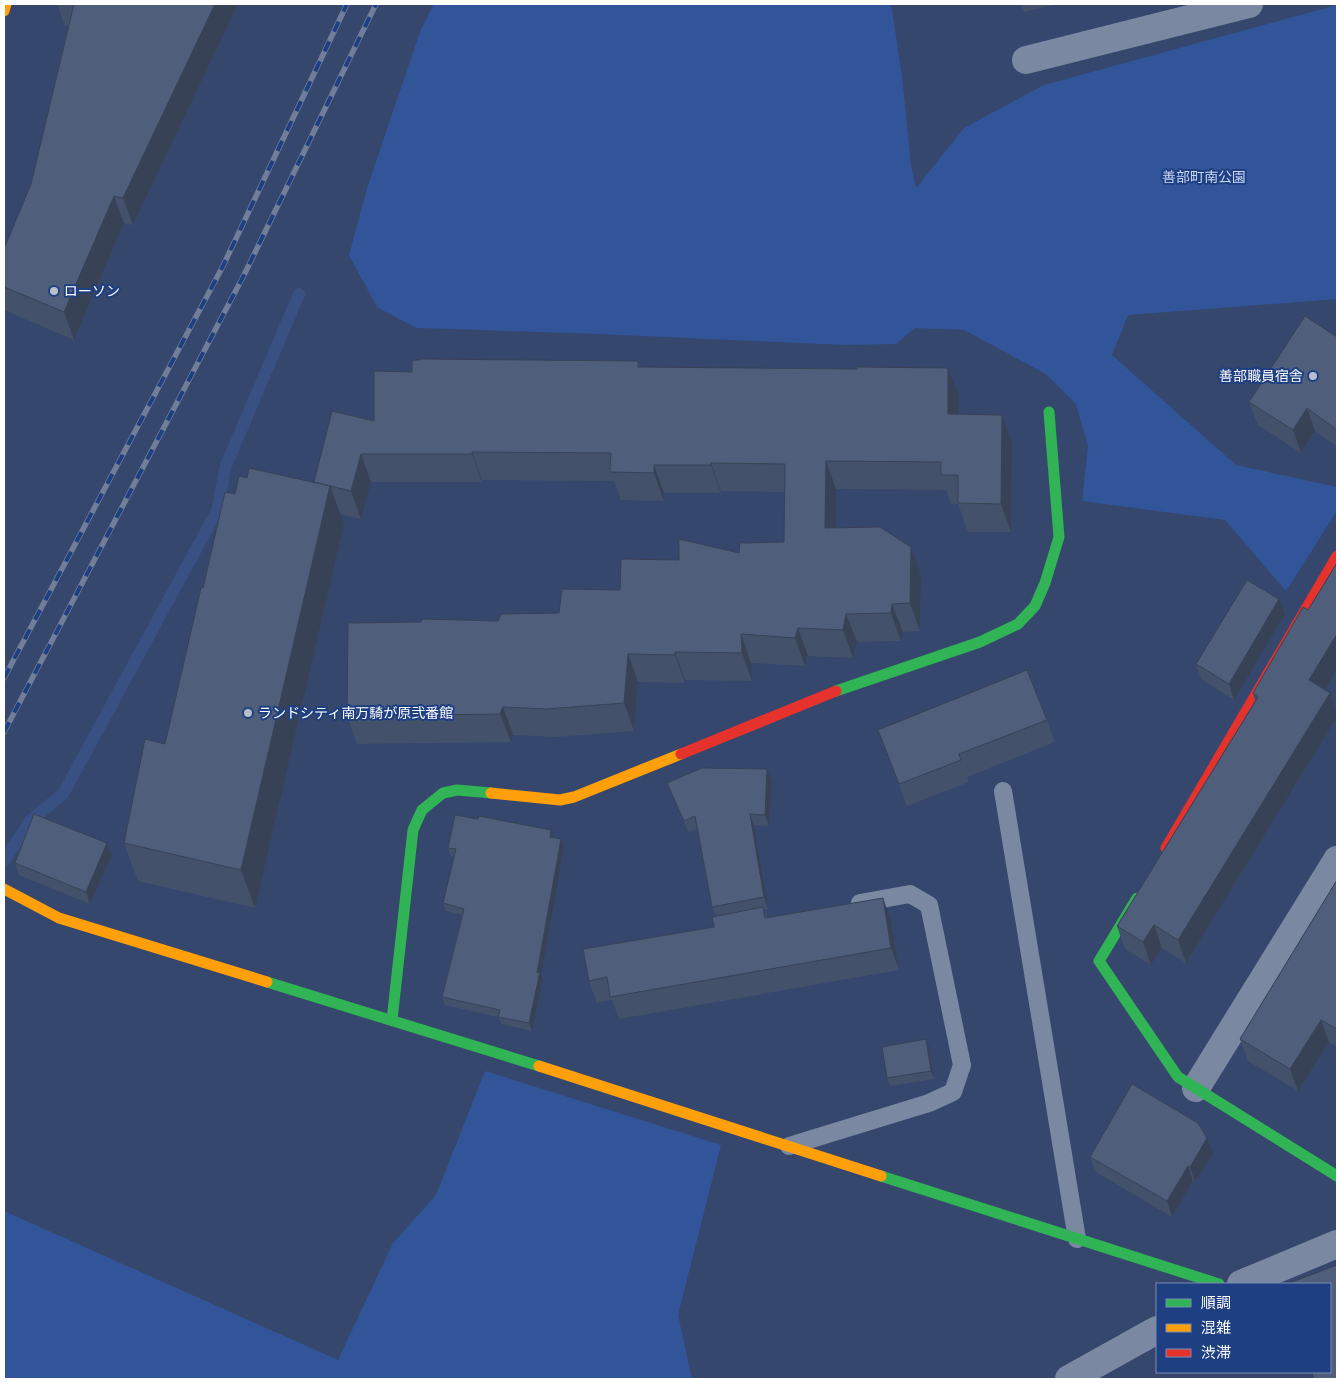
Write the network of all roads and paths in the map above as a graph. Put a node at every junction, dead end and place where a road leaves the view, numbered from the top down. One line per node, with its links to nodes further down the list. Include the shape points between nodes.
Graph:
1 (6, 4): 3 (street)
2 (1249, 4): 4 (street)
3 (4, 11)
4 (1026, 60)
5 (1049, 412): 13 (street, via 1059,537 1036,606 1018,624 980,642 820,697 574,797 560,800 457,790 443,793 422,810 413,830)
6 (1337, 556): 8 (street)
7 (1003, 791): 17 (lane)
8 (1159, 860)
9 (1337, 860): 14 (street)
10 (1144, 885): 14 (street, via 1099,961 1178,1077)
11 (4, 889): 13 (street, via 59,918)
12 (842, 906): 15 (lane, via 910,894 929,905 962,1065 953,1092 928,1103)
13 (392, 1020): 15 (street)
14 (1196, 1088): 16 (street)
15 (788, 1146): 17 (street)
16 (1337, 1176)
17 (1077, 1239): 19 (street)
18 (1337, 1244): 20 (street)
19 (1216, 1283)
20 (1243, 1283)
21 (1156, 1331): 22 (street)
22 (1069, 1379)

